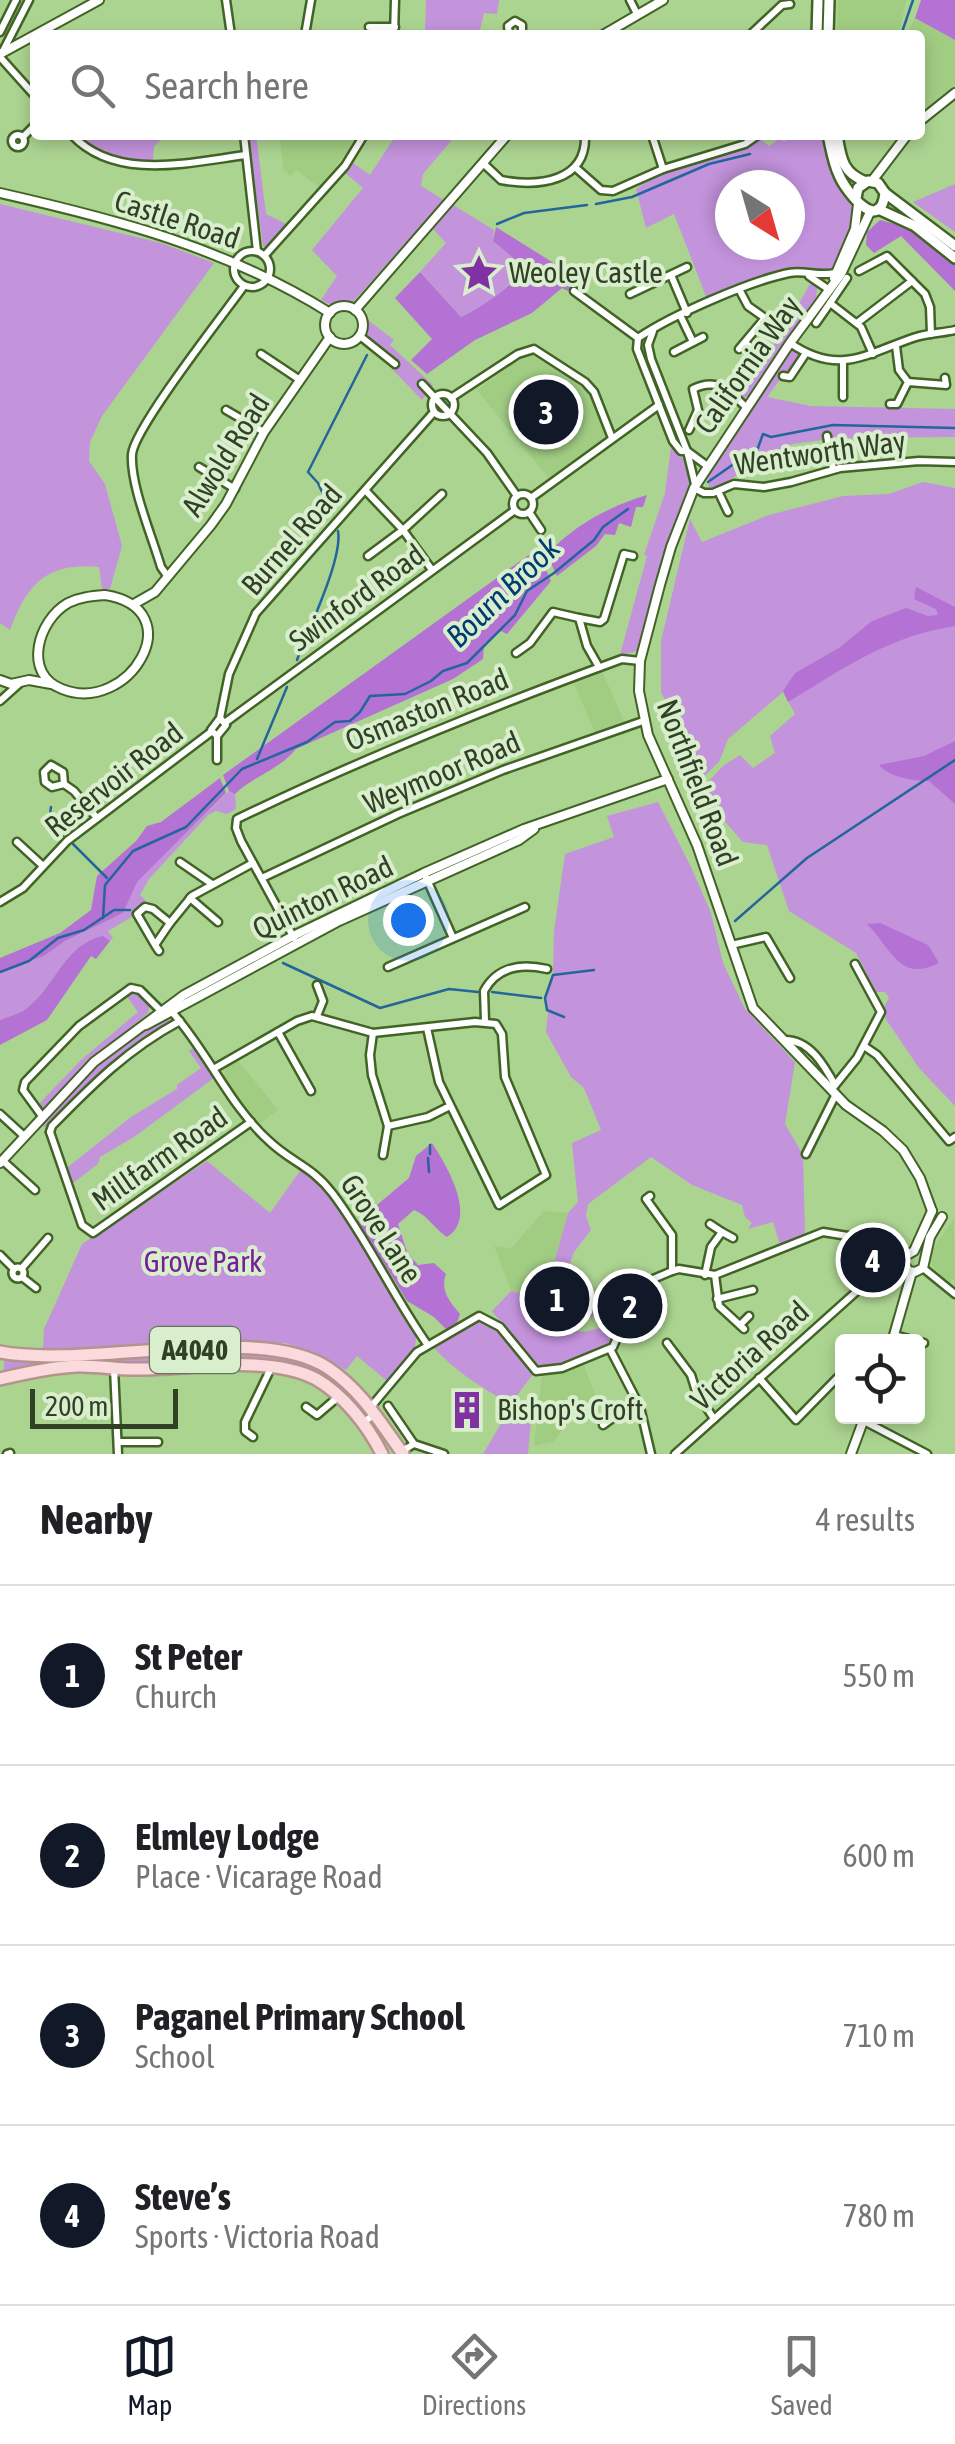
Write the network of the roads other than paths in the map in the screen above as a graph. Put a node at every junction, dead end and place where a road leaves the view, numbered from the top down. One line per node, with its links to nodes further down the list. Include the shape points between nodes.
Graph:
1 (16, 0): 25 (street)
2 (29, 0): 27 (street)
3 (99, 0): 14 (street)
4 (226, 0): 15 (street)
5 (311, 0): 16 (street)
6 (395, 0): 18 (street)
7 (630, 0): 12 (street)
8 (663, 0): 12 (street)
9 (818, 0): 23 (main road)
10 (829, 0): 24 (main road)
11 (790, 4): 22 (street)
12 (637, 14): 21 (street)
13 (369, 27): 17 (street)
14 (45, 30)
15 (230, 30)
16 (306, 30)
17 (388, 30)
18 (394, 30)
19 (508, 30): 20 (street, via 515,21)
20 (522, 30)
21 (611, 30)
22 (755, 30)
23 (818, 30)
24 (828, 30)
25 (0, 32)
26 (30, 38): 27 (street)
27 (1, 54): 28 (street)
28 (30, 90)
29 (955, 92): 30 (street)
30 (925, 117)
31 (30, 130): 32 (street)
32 (23, 136)
33 (79, 140): 44 (street, via 129,164)
34 (244, 140): 44 (street)
35 (361, 140): 54 (street)
36 (504, 140): 45 (street)
37 (585, 140): 46 (street)
38 (653, 140): 47 (street)
39 (751, 140): 47 (street)
40 (829, 140): 51 (main road, via 839,177)
41 (838, 140): 48 (main road, via 845,169)
42 (903, 140): 43 (street)
43 (891, 154): 48 (street); 49 (street)
44 (246, 155): 54 (street)
45 (484, 163): 46 (street, via 510,182 558,179); 70 (street)
46 (576, 168): 47 (street, via 601,190 612,191)
47 (662, 169)
48 (868, 181): 49 (main road); 51 (main road, via 858,188)
49 (884, 190): 52 (main road, via 884,202); 53 (main road)
50 (0, 194): 56 (street, Castle Road)
51 (857, 201): 52 (main road); 64 (street, California Way, via 855,229)
52 (874, 210): 55 (main road, via 915,226); 64 (street, California Way)
53 (955, 246)
54 (261, 253): 56 (street); 61 (street)
55 (955, 258)
56 (236, 261): 61 (street, Castle Road); 65 (street, via 235,275)
57 (687, 267): 60 (street)
58 (859, 271): 63 (street, via 887,256)
59 (804, 272): 64 (street); 64 (street); 66 (street)
60 (671, 274): 68 (street); 72 (street)
61 (269, 276): 65 (street, via 259,286); 71 (street, Castle Road)
62 (848, 278): 69 (street)
63 (912, 281): 73 (street); 77 (street, via 928,300)
64 (832, 282): 83 (street, California Way)
65 (244, 286): 130 (street, via 132,452)
66 (739, 289): 72 (street); 89 (street, via 767,320 742,346)
67 (574, 291): 80 (street)
68 (630, 294)
69 (830, 303): 73 (street); 74 (street)
70 (355, 310): 71 (street, via 339,307); 78 (street, via 363,324)
71 (330, 314): 79 (street)
72 (684, 315): 75 (street); 82 (street)
73 (857, 323): 88 (street)
74 (816, 324)
75 (654, 329): 80 (street); 110 (street, via 648,345)
76 (955, 330): 77 (street)
77 (931, 334): 84 (street)
78 (360, 336): 79 (street, via 342,344); 91 (street)
79 (330, 337): 94 (street, Alwold Road)
80 (638, 338): 101 (street)
81 (703, 338): 82 (street)
82 (693, 342): 85 (street)
83 (790, 343): 86 (street); 102 (street, California Way)
84 (896, 346): 88 (street); 95 (street)
85 (674, 352)
86 (806, 353): 90 (street); 92 (street, via 790,377)
87 (261, 354): 94 (street)
88 (873, 354): 90 (street)
89 (762, 355)
90 (843, 362): 98 (street)
91 (394, 364)
92 (783, 376)
93 (945, 378): 95 (street, via 946,385)
94 (300, 380): 107 (street, Alwold Road)
95 (908, 382): 100 (street, via 898,404)
96 (422, 384): 97 (street)
97 (435, 397): 99 (street); 104 (street); 105 (street)
98 (843, 397)
99 (451, 398): 105 (street); 109 (street, via 534,349 594,392)
100 (890, 404)
101 (659, 405): 109 (street); 110 (street, via 672,442)
102 (746, 407): 106 (street, via 722,386 691,386 698,410); 113 (street, California Way)
103 (226, 410): 107 (street)
104 (434, 412): 105 (street); 117 (street, Burnel Road)
105 (450, 413): 120 (street)
106 (691, 425)
107 (264, 432): 116 (street, Alwold Road)
108 (827, 436): 114 (street)
109 (612, 438): 121 (street)
110 (687, 451): 113 (street); 115 (street)
111 (955, 462): 114 (street, Wentworth Way)
112 (199, 466): 116 (street)
113 (704, 469): 115 (street, Northfield Road)
114 (833, 469): 118 (street, Wentworth Way, via 792,482 734,484)
115 (694, 486): 118 (street, Wentworth Way); 136 (street, Northfield Road, via 670,546)
116 (234, 488): 130 (street, Alwold Road)
117 (366, 490): 125 (street); 144 (street, Burnel Road, via 256,613 228,674)
118 (718, 491): 124 (street)
119 (442, 494): 125 (street)
120 (517, 496): 121 (street); 122 (street)
121 (531, 498): 123 (street)
122 (515, 510): 123 (street); 129 (street, Swinford Road)
123 (529, 512): 126 (street)
124 (728, 512)
125 (403, 530): 127 (street); 129 (street)
126 (541, 530)
127 (368, 556)
128 (633, 556): 133 (street, via 624,554 604,619)
129 (432, 570): 144 (street, Swinford Road)
130 (168, 577): 131 (street, Alwold Road)
131 (155, 592): 132 (street, Alwold Road); 134 (street, Alwold Road)
132 (134, 604): 134 (street); 137 (street, via 106,595 66,605 42,632)
133 (579, 618): 135 (street, via 553,612); 138 (street)
134 (146, 620): 141 (street, Alwold Road, via 140,662 116,685 84,694)
135 (516, 653)
136 (640, 660): 138 (street, Osmaston Road, via 622,658); 145 (street, Northfield Road)
137 (39, 666): 140 (street); 141 (street)
138 (599, 667): 153 (street, Osmaston Road, via 392,747 237,819)
139 (2, 682): 140 (street, Alwold Road); 142 (street)
140 (24, 682): 141 (street, Alwold Road); 142 (street)
141 (51, 684)
142 (8, 694): 143 (street)
143 (0, 701)
144 (223, 720): 146 (street, Reservoir Road)
145 (643, 721): 148 (street, Northfield Road); 156 (street, Weymoor Road, via 502,770)
146 (214, 734): 147 (street); 150 (street, Reservoir Road)
147 (217, 760)
148 (668, 779): 155 (street, Quinton Road); 165 (street, Northfield Road)
149 (64, 784): 150 (street)
150 (96, 818): 154 (street, Reservoir Road)
151 (17, 842): 154 (street)
152 (180, 862): 157 (street)
153 (253, 862): 156 (street); 157 (street)
154 (43, 866): 159 (street, Reservoir Road)
155 (425, 876): 163 (street); 164 (street, Quinton Road)
156 (262, 878): 164 (street)
157 (212, 884): 158 (street)
158 (190, 898): 161 (street); 162 (street)
159 (0, 902)
160 (525, 907): 163 (street)
161 (170, 922): 161 (street, via 150,908 137,914 157,948)
162 (218, 922)
163 (453, 938): 167 (street)
164 (294, 939): 173 (street, Quinton Road)
165 (730, 945): 169 (street, via 766,937); 183 (street, Northfield Road, via 753,1008)
166 (854, 964): 172 (street)
167 (388, 968)
168 (546, 969): 177 (street, via 521,960 496,976 484,992)
169 (790, 978)
170 (321, 986): 175 (street)
171 (885, 996): 172 (street)
172 (876, 1000): 181 (street, via 880,1012)
173 (175, 1007): 174 (street, Quinton Road); 176 (street, Grove Lane)
174 (160, 1013): 187 (street, Quinton Road, via 94,1062); 187 (street, via 131,988 79,1026 24,1082 22,1090)
175 (317, 1016): 179 (street); 180 (street)
176 (180, 1021): 182 (street, Grove Lane); 190 (street, via 106,1072)
177 (484, 1021): 178 (street); 185 (street, via 502,1034 505,1077 546,1175 500,1205)
178 (426, 1028): 180 (street); 185 (street)
179 (278, 1032): 182 (street); 184 (street)
180 (374, 1032): 189 (street, via 372,1076)
181 (864, 1046): 183 (street); 192 (street, via 949,1142)
182 (215, 1068): 188 (street, Grove Lane)
183 (835, 1089): 193 (street); 199 (street, Northfield Road, via 903,1150)
184 (311, 1091)
185 (450, 1106): 189 (street)
186 (0, 1114): 191 (street)
187 (42, 1116): 191 (street, Quinton Road)
188 (251, 1122): 190 (street, Millfarm Road, via 94,1233 82,1225); 220 (street, Grove Lane, via 317,1173)
189 (388, 1126): 194 (street)
190 (50, 1132): 191 (street)
191 (27, 1133): 195 (street, Quinton Road)
192 (955, 1137)
193 (806, 1154)
194 (383, 1155)
195 (1, 1161): 196 (street)
196 (36, 1190)
197 (645, 1199): 209 (street, via 672,1235)
198 (955, 1211): 199 (street)
199 (935, 1218): 204 (street); 206 (street)
200 (710, 1224): 201 (street)
201 (722, 1232): 203 (street); 212 (street)
202 (48, 1238): 208 (street)
203 (733, 1238)
204 (908, 1255): 206 (street); 210 (street, via 904,1266); 211 (street, via 896,1244 822,1232); 227 (street, Victoria Road, via 885,1266)
205 (0, 1256): 208 (street)
206 (924, 1256): 207 (street)
207 (923, 1268): 210 (street); 214 (street)
208 (20, 1271): 213 (street)
209 (672, 1271): 212 (street); 222 (street, via 615,1299 619,1333)
210 (912, 1272): 218 (street)
211 (715, 1274): 212 (street); 216 (street)
212 (705, 1275)
213 (36, 1288)
214 (953, 1289)
215 (754, 1290): 216 (street)
216 (718, 1298): 217 (street, via 742,1327)
217 (749, 1316)
218 (894, 1334)
219 (668, 1342): 236 (street)
220 (427, 1344): 222 (street, via 484,1316 536,1371); 234 (street)
221 (244, 1348): 223 (main road, A4040); 224 (main road); 234 (main road, A4040, via 312,1358)
222 (610, 1349): 231 (street)
223 (0, 1352)
224 (244, 1366): 225 (main road, A4040); 226 (main road, A4040)
225 (114, 1368): 228 (main road, A4040, via 42,1369); 242 (street)
226 (271, 1368): 230 (main road, A4040, via 306,1375); 241 (street, via 246,1422)
227 (759, 1378): 229 (street, via 796,1420); 236 (street, Victoria Road)
228 (0, 1379)
229 (835, 1380)
230 (338, 1397): 233 (street, via 319,1419); 235 (main road, A4040)
231 (637, 1400): 240 (street); 249 (street)
232 (388, 1406): 244 (street)
233 (306, 1408)
234 (370, 1408): 235 (street, via 362,1403); 237 (street, via 372,1416); 245 (main road, A4040)
235 (350, 1409): 237 (main road, A4040)
236 (714, 1419): 250 (street, Victoria Road)
237 (363, 1423): 247 (main road, A4040)
238 (863, 1424): 251 (street)
239 (874, 1424): 252 (street)
240 (603, 1425)
241 (253, 1437)
242 (118, 1442): 243 (street); 246 (street)
243 (158, 1442)
244 (414, 1444): 245 (street); 248 (street)
245 (402, 1453)
246 (118, 1454)
247 (382, 1454)
248 (444, 1454)
249 (650, 1454)
250 (675, 1454)
251 (851, 1454)
252 (928, 1454)

